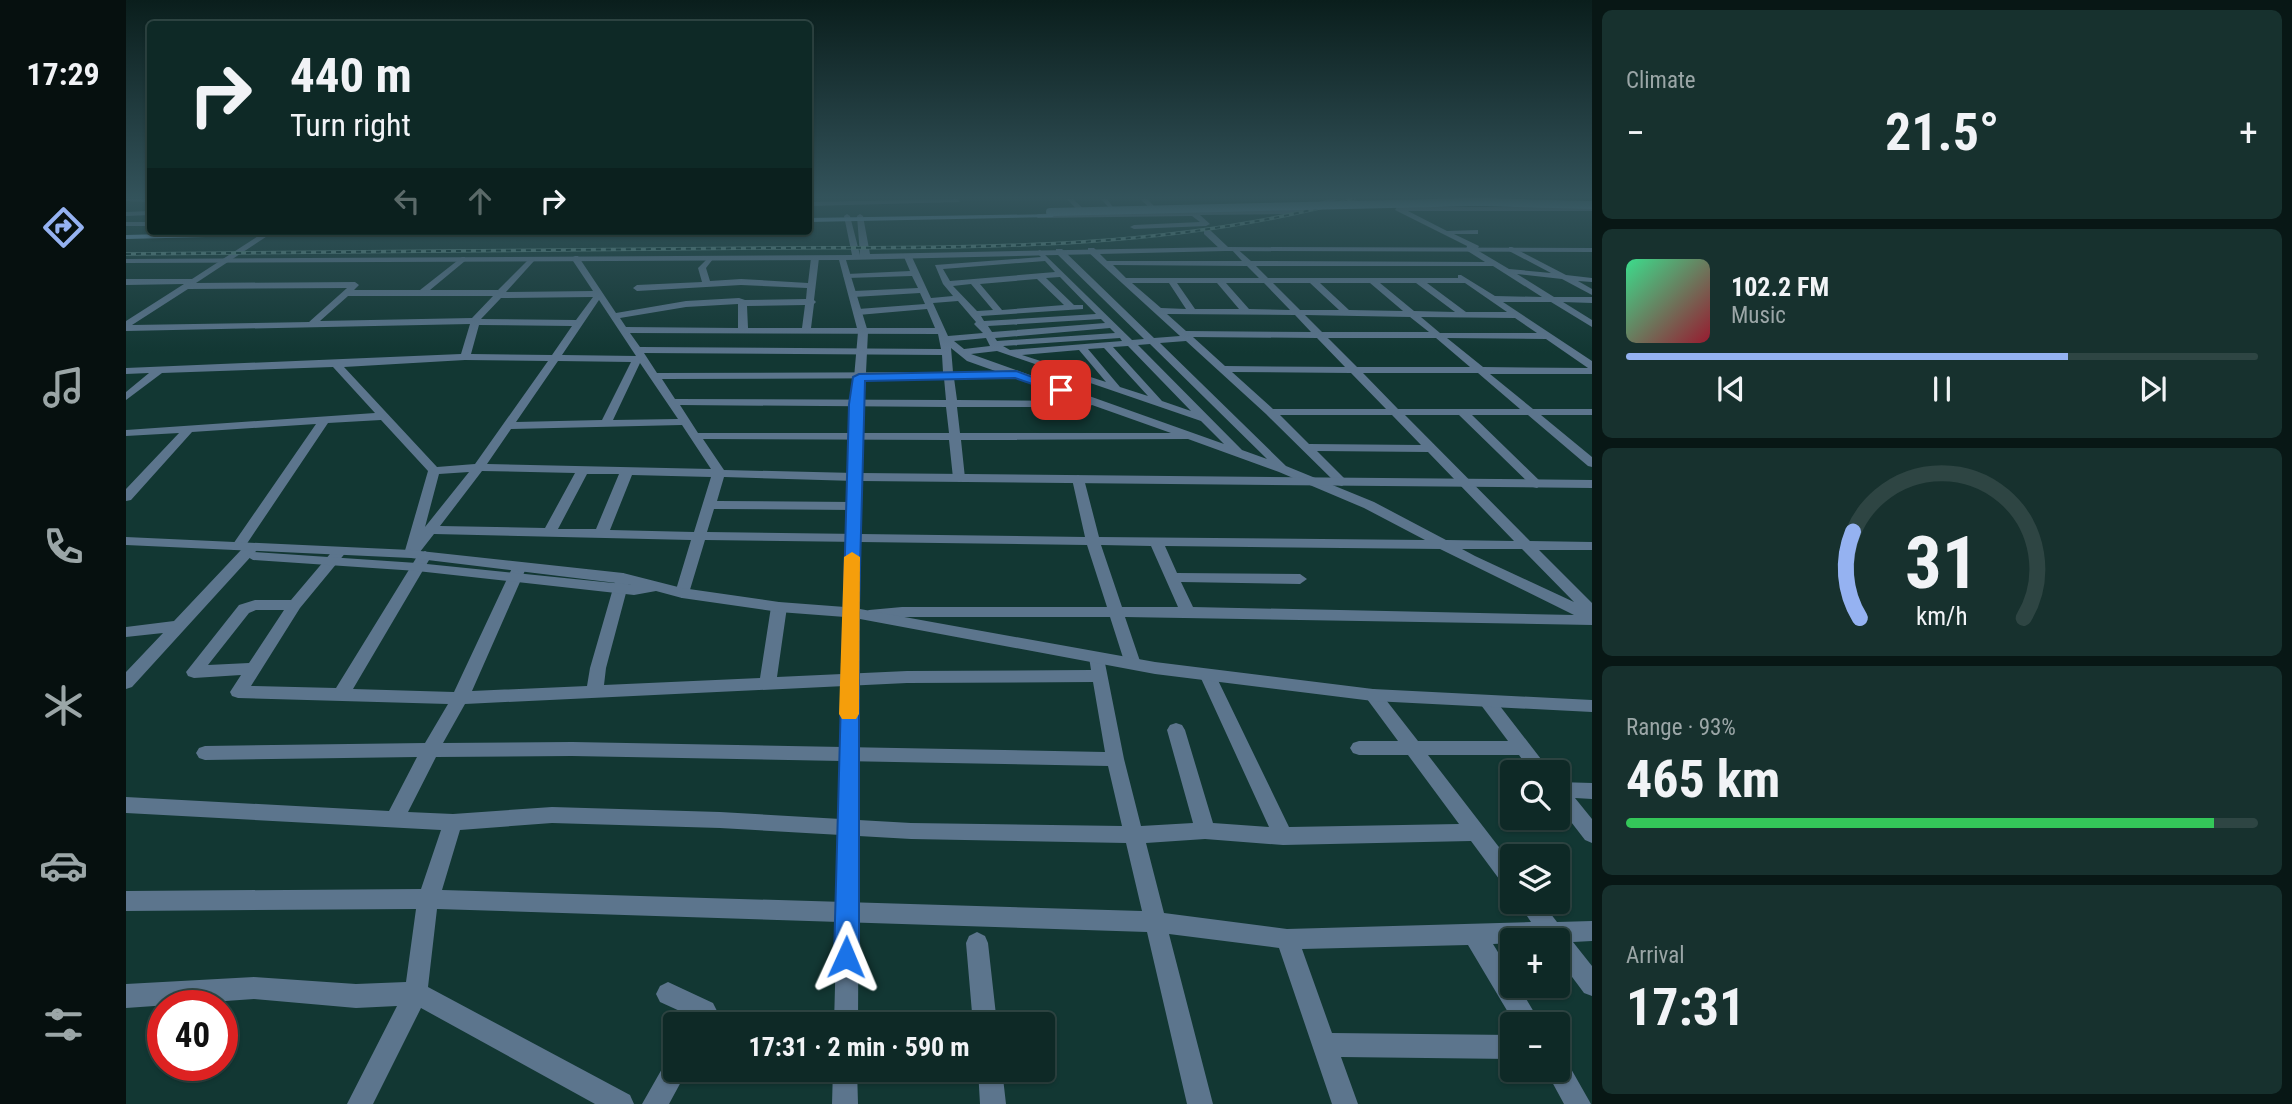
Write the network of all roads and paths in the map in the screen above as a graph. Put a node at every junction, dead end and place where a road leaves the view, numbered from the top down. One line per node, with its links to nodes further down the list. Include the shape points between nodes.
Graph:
1 (1091, 250): 23 (street)
2 (240, 251): 21 (street)
3 (855, 251): 18 (street)
4 (855, 251): 18 (street)
5 (1059, 251): 6 (street); 13 (street); 104 (street)
6 (1074, 251)
7 (1232, 251): 24 (street)
8 (1333, 251): 25 (street)
9 (1422, 251): 26 (street)
10 (1475, 251): 27 (street)
11 (1517, 251): 34 (street)
12 (988, 254): 13 (street); 14 (street); 29 (street)
13 (1043, 256): 29 (street); 30 (street)
14 (908, 257): 18 (street); 31 (street)
15 (531, 258): 16 (street); 19 (street); 54 (street)
16 (575, 258): 20 (street); 55 (street)
17 (815, 258): 18 (street); 20 (street); 59 (street)
18 (855, 258): 32 (street)
19 (463, 259): 21 (street); 53 (street)
20 (709, 259): 49 (street, via 702,268)
21 (225, 260): 22 (street); 48 (street)
22 (126, 261)
23 (1104, 263): 24 (street); 36 (street)
24 (1249, 264): 25 (street); 41 (street)
25 (1351, 264): 26 (street); 43 (street)
26 (1442, 264): 27 (street); 45 (street)
27 (1494, 264): 28 (street)
28 (1504, 270): 34 (street); 63 (street)
29 (999, 271): 30 (street); 33 (street); 35 (street); 40 (street)
30 (1057, 271): 33 (street); 66 (street)
31 (914, 273): 32 (street); 61 (street)
32 (847, 275): 56 (street)
33 (1038, 275): 67 (street)
34 (1566, 278): 39 (street); 51 (street)
35 (944, 279): 40 (street); 60 (street)
36 (1123, 280): 37 (street); 70 (street)
37 (1171, 280): 38 (street); 71 (street)
38 (1219, 280): 41 (street); 74 (street)
39 (1592, 280)
40 (974, 281): 73 (street)
41 (1266, 281): 42 (street); 75 (street)
42 (1314, 281): 43 (street); 76 (street)
43 (1372, 281): 44 (street); 78 (street)
44 (1418, 281): 45 (street); 79 (street)
45 (1467, 281): 62 (street)
46 (126, 282): 48 (street)
47 (752, 283): 49 (street); 58 (street); 59 (street); 65 (street)
48 (189, 284): 52 (street, via 355,285); 90 (street)
49 (707, 284): 50 (street)
50 (637, 288)
51 (1592, 292)
52 (347, 293): 53 (street); 88 (street)
53 (422, 293): 54 (street)
54 (499, 294): 55 (street); 84 (street)
55 (599, 294): 81 (street); 85 (street)
56 (854, 294): 61 (street); 72 (street)
57 (777, 297): 59 (street)
58 (744, 298): 59 (street); 65 (street); 92 (street)
59 (811, 298): 69 (street); 94 (street)
60 (959, 298): 61 (street); 77 (street)
61 (926, 299): 72 (street); 103 (street)
62 (1493, 299): 63 (street); 80 (street)
63 (1550, 299): 64 (street); 87 (street)
64 (1592, 300)
65 (722, 301): 81 (street)
66 (1092, 306): 67 (street); 82 (street)
67 (1072, 308): 68 (street)
68 (1033, 310): 73 (street); 83 (street)
69 (761, 311)
70 (1158, 311): 71 (street); 99 (street)
71 (1192, 311): 74 (street)
72 (858, 312): 95 (street)
73 (999, 312): 77 (street)
74 (1246, 312): 75 (street)
75 (1298, 313): 76 (street); 98 (street)
76 (1347, 313): 78 (street)
77 (975, 314): 86 (street)
78 (1414, 314): 79 (street); 100 (street)
79 (1465, 315): 80 (street)
80 (1517, 315): 101 (street)
81 (613, 316): 91 (street)
82 (1102, 316): 83 (street); 89 (street)
83 (1041, 320): 86 (street); 93 (street)
84 (475, 322): 85 (street); 88 (street); 115 (street)
85 (578, 323): 116 (street)
86 (979, 324): 96 (street)
87 (1592, 324)
88 (311, 325): 90 (street)
89 (1110, 325): 93 (street); 97 (street)
90 (126, 327)
91 (622, 330): 92 (street); 114 (street)
92 (743, 330): 94 (street)
93 (1049, 330): 96 (street); 102 (street)
94 (806, 331): 95 (street)
95 (863, 332): 103 (street); 112 (street)
96 (985, 334): 103 (street); 108 (street)
97 (1121, 335): 102 (street); 105 (street)
98 (1319, 335): 99 (street); 100 (street); 121 (street)
99 (1186, 336): 104 (street); 119 (street)
100 (1440, 336): 101 (street); 123 (street)
101 (1549, 337): 110 (street)
102 (1057, 340): 108 (street); 109 (street)
103 (944, 341): 112 (street); 113 (street); 125 (street)
104 (1154, 342): 105 (street); 159 (street)
105 (1131, 345): 106 (street); 143 (street)
106 (1108, 347): 107 (street); 135 (street)
107 (1082, 348): 109 (street); 129 (street)
108 (1000, 349): 109 (street); 113 (street); 129 (street)
109 (1064, 349)
110 (1571, 351): 111 (street); 118 (street)
111 (1592, 351)
112 (861, 352): 114 (street); 128 (street)
113 (961, 352): 126 (street)
114 (639, 356): 116 (street); 127 (street); 145 (street)
115 (465, 357): 116 (street); 117 (street)
116 (552, 358): 146 (street)
117 (336, 364): 120 (street); 141 (street)
118 (1592, 366)
119 (1221, 369): 121 (street); 136 (street)
120 (159, 370): 122 (street); 130 (street)
121 (1353, 370): 123 (street); 137 (street)
122 (126, 371)
123 (1481, 371): 124 (street); 139 (street)
124 (1592, 371)
125 (949, 375): 126 (street); 128 (street); 133 (street)
126 (1016, 375): 134 (street)
127 (657, 376): 128 (street); 131 (street)
128 (859, 377): 132 (street)
129 (1116, 388): 135 (street)
130 (126, 397)
131 (674, 402): 132 (street); 144 (street)
132 (856, 404): 133 (street); 149 (street)
133 (952, 404): 134 (street); 151 (street)
134 (1100, 404): 152 (street)
135 (1162, 404): 143 (street)
136 (1270, 412): 137 (street); 153 (street)
137 (1395, 412): 138 (street); 154 (street)
138 (1462, 412): 139 (street); 170 (street)
139 (1532, 412): 140 (street); 156 (street)
140 (1592, 412)
141 (384, 416): 142 (street); 160 (street)
142 (324, 420): 147 (street); 188 (street)
143 (1207, 420): 155 (street)
144 (686, 422): 145 (street); 150 (street)
145 (606, 424): 146 (street)
146 (506, 426): 157 (street)
147 (188, 429): 148 (street); 172 (street)
148 (126, 433)
149 (855, 435): 150 (street); 151 (street); 163 (street)
150 (697, 436): 162 (street)
151 (956, 436): 152 (street); 164 (street)
152 (1192, 437): 155 (street)
153 (1306, 447): 154 (street); 167 (street)
154 (1432, 449): 169 (street)
155 (1236, 451): 159 (street)
156 (1592, 463)
157 (478, 467): 158 (street); 160 (street); 176 (street)
158 (583, 469): 161 (street); 177 (street)
159 (1283, 469): 166 (street)
160 (434, 471): 190 (street)
161 (627, 471): 162 (street); 178 (street)
162 (719, 472): 163 (street); 173 (street)
163 (855, 477): 164 (street); 174 (street)
164 (959, 478): 165 (street)
165 (1078, 479): 166 (street); 182 (street)
166 (1313, 481): 167 (street); 175 (street)
167 (1342, 482): 168 (street)
168 (1359, 482): 169 (street); 175 (street)
169 (1465, 483): 170 (street); 185 (street)
170 (1536, 484): 171 (street)
171 (1592, 484)
172 (126, 496)
173 (710, 505): 174 (street); 179 (street)
174 (854, 506): 180 (street)
175 (1376, 509): 184 (street)
176 (429, 530): 177 (street); 190 (street)
177 (550, 531): 178 (street)
178 (602, 532): 179 (street)
179 (701, 536): 180 (street); 195 (street)
180 (853, 539): 182 (street); 198 (street)
181 (126, 541): 188 (street)
182 (1093, 542): 183 (street); 199 (street)
183 (1156, 542): 184 (street); 192 (street)
184 (1440, 543): 185 (street); 202 (street)
185 (1526, 545): 186 (street); 202 (street)
186 (1592, 546)
187 (126, 550): 188 (street)
188 (245, 550): 189 (street); 203 (street)
189 (335, 556): 190 (street); 196 (street)
190 (417, 559): 191 (street); 213 (street)
191 (517, 572): 194 (street); 215 (street)
192 (1172, 577): 193 (street); 200 (street)
193 (1300, 579)
194 (621, 583): 195 (street); 212 (street)
195 (682, 593): 197 (street)
196 (295, 605): 207 (street); 207 (street, via 244,609 194,671)
197 (779, 607): 198 (street); 211 (street)
198 (850, 612): 201 (street); 209 (street)
199 (1116, 612): 200 (street); 201 (street); 205 (street)
200 (1188, 612): 202 (street)
201 (868, 615): 206 (street)
202 (1592, 617)
203 (180, 626): 204 (street); 210 (street)
204 (126, 632)
205 (1133, 664): 206 (street); 208 (street)
206 (1099, 666): 209 (street); 225 (street)
207 (254, 668): 213 (street, via 238,692)
208 (1207, 674): 214 (street); 238 (street)
209 (850, 680): 211 (street); 224 (street)
210 (126, 683)
211 (768, 683): 212 (street)
212 (595, 692): 215 (street)
213 (342, 693): 215 (street)
214 (1373, 695): 216 (street); 222 (street)
215 (460, 698): 221 (street)
216 (1487, 701): 217 (street); 220 (street)
217 (1592, 706)
218 (1176, 730): 234 (street)
219 (1359, 748): 222 (street)
220 (1524, 748): 222 (street); 226 (street)
221 (430, 750): 223 (street); 224 (street); 231 (street)
222 (1413, 750): 235 (street)
223 (205, 753)
224 (849, 755): 225 (street); 233 (street)
225 (1115, 760): 237 (street)
226 (1533, 760)
227 (1570, 791): 228 (street)
228 (1592, 791)
229 (126, 805): 231 (street)
230 (1570, 806): 236 (street)
231 (394, 820): 232 (street)
232 (453, 822): 233 (street, via 552,816); 240 (street)
233 (848, 829): 237 (street); 242 (street)
234 (1205, 831): 237 (street); 238 (street)
235 (1475, 832): 238 (street); 239 (street)
236 (1592, 834)
237 (1134, 835): 244 (street)
238 (1283, 836)
239 (1500, 864)
240 (428, 899): 241 (street); 242 (street); 254 (street)
241 (126, 901)
242 (847, 912): 244 (street); 258 (street)
243 (1538, 914): 245 (street)
244 (1156, 922): 250 (street); 272 (street)
245 (1548, 928)
246 (1592, 931): 247 (street)
247 (1570, 933)
248 (1474, 934): 249 (street); 250 (street); 260 (street)
249 (1500, 934)
250 (1287, 939): 261 (street)
251 (977, 943): 259 (street)
252 (1570, 956): 253 (street)
253 (1592, 985)
254 (416, 993): 256 (street, via 356,996 254,988); 267 (street); 268 (street)
255 (668, 993): 257 (street)
256 (126, 996)
257 (705, 1012)
258 (846, 1012)
259 (984, 1012)
260 (1522, 1012)
261 (1324, 1045): 262 (street); 273 (street)
262 (1500, 1047)
263 (668, 1082): 269 (street)
264 (845, 1082): 270 (street)
265 (991, 1082): 271 (street)
266 (1565, 1082): 274 (street)
267 (360, 1104)
268 (621, 1104)
269 (654, 1104)
270 (845, 1104)
271 (993, 1104)
272 (1200, 1104)
273 (1345, 1104)
274 (1578, 1104)

